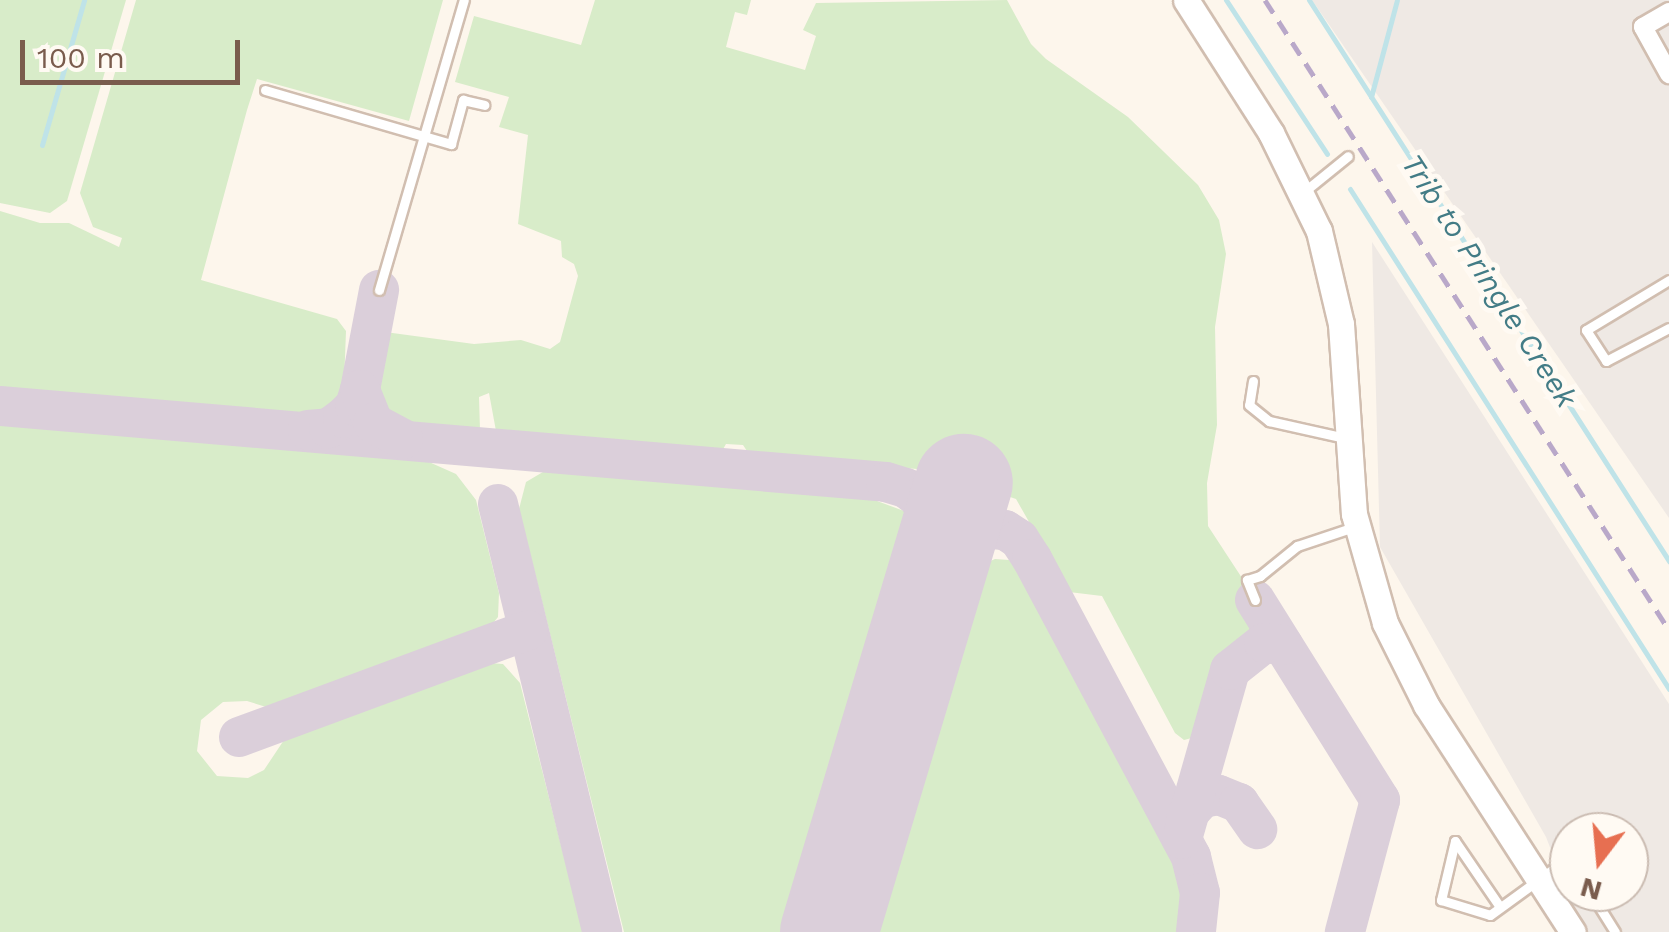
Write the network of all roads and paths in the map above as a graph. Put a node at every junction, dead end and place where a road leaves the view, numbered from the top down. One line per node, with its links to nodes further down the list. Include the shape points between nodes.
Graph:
1 (464, 0): 7 (lane)
2 (1186, 0): 9 (street)
3 (1669, 12): 4 (street, via 1642,27)
4 (1669, 74)
5 (265, 90): 7 (lane)
6 (484, 105): 7 (lane, via 463,100 452,144)
7 (423, 135): 11 (lane)
8 (1348, 156): 9 (lane)
9 (1303, 192): 14 (street, via 1336,293)
10 (1669, 280): 12 (lane, via 1586,330 1606,361)
11 (379, 290)
12 (1669, 328)
13 (1253, 381): 14 (lane, via 1248,405 1269,421)
14 (1348, 439): 15 (street)
15 (1356, 526): 16 (lane, via 1297,546 1247,580); 18 (street, via 1375,600 1404,666)
16 (1255, 600)
17 (1549, 875): 18 (lane)
18 (1539, 878): 19 (lane); 20 (street)
19 (1500, 908): 19 (lane, via 1482,881 1455,841 1441,900 1490,914)
20 (1574, 932)

